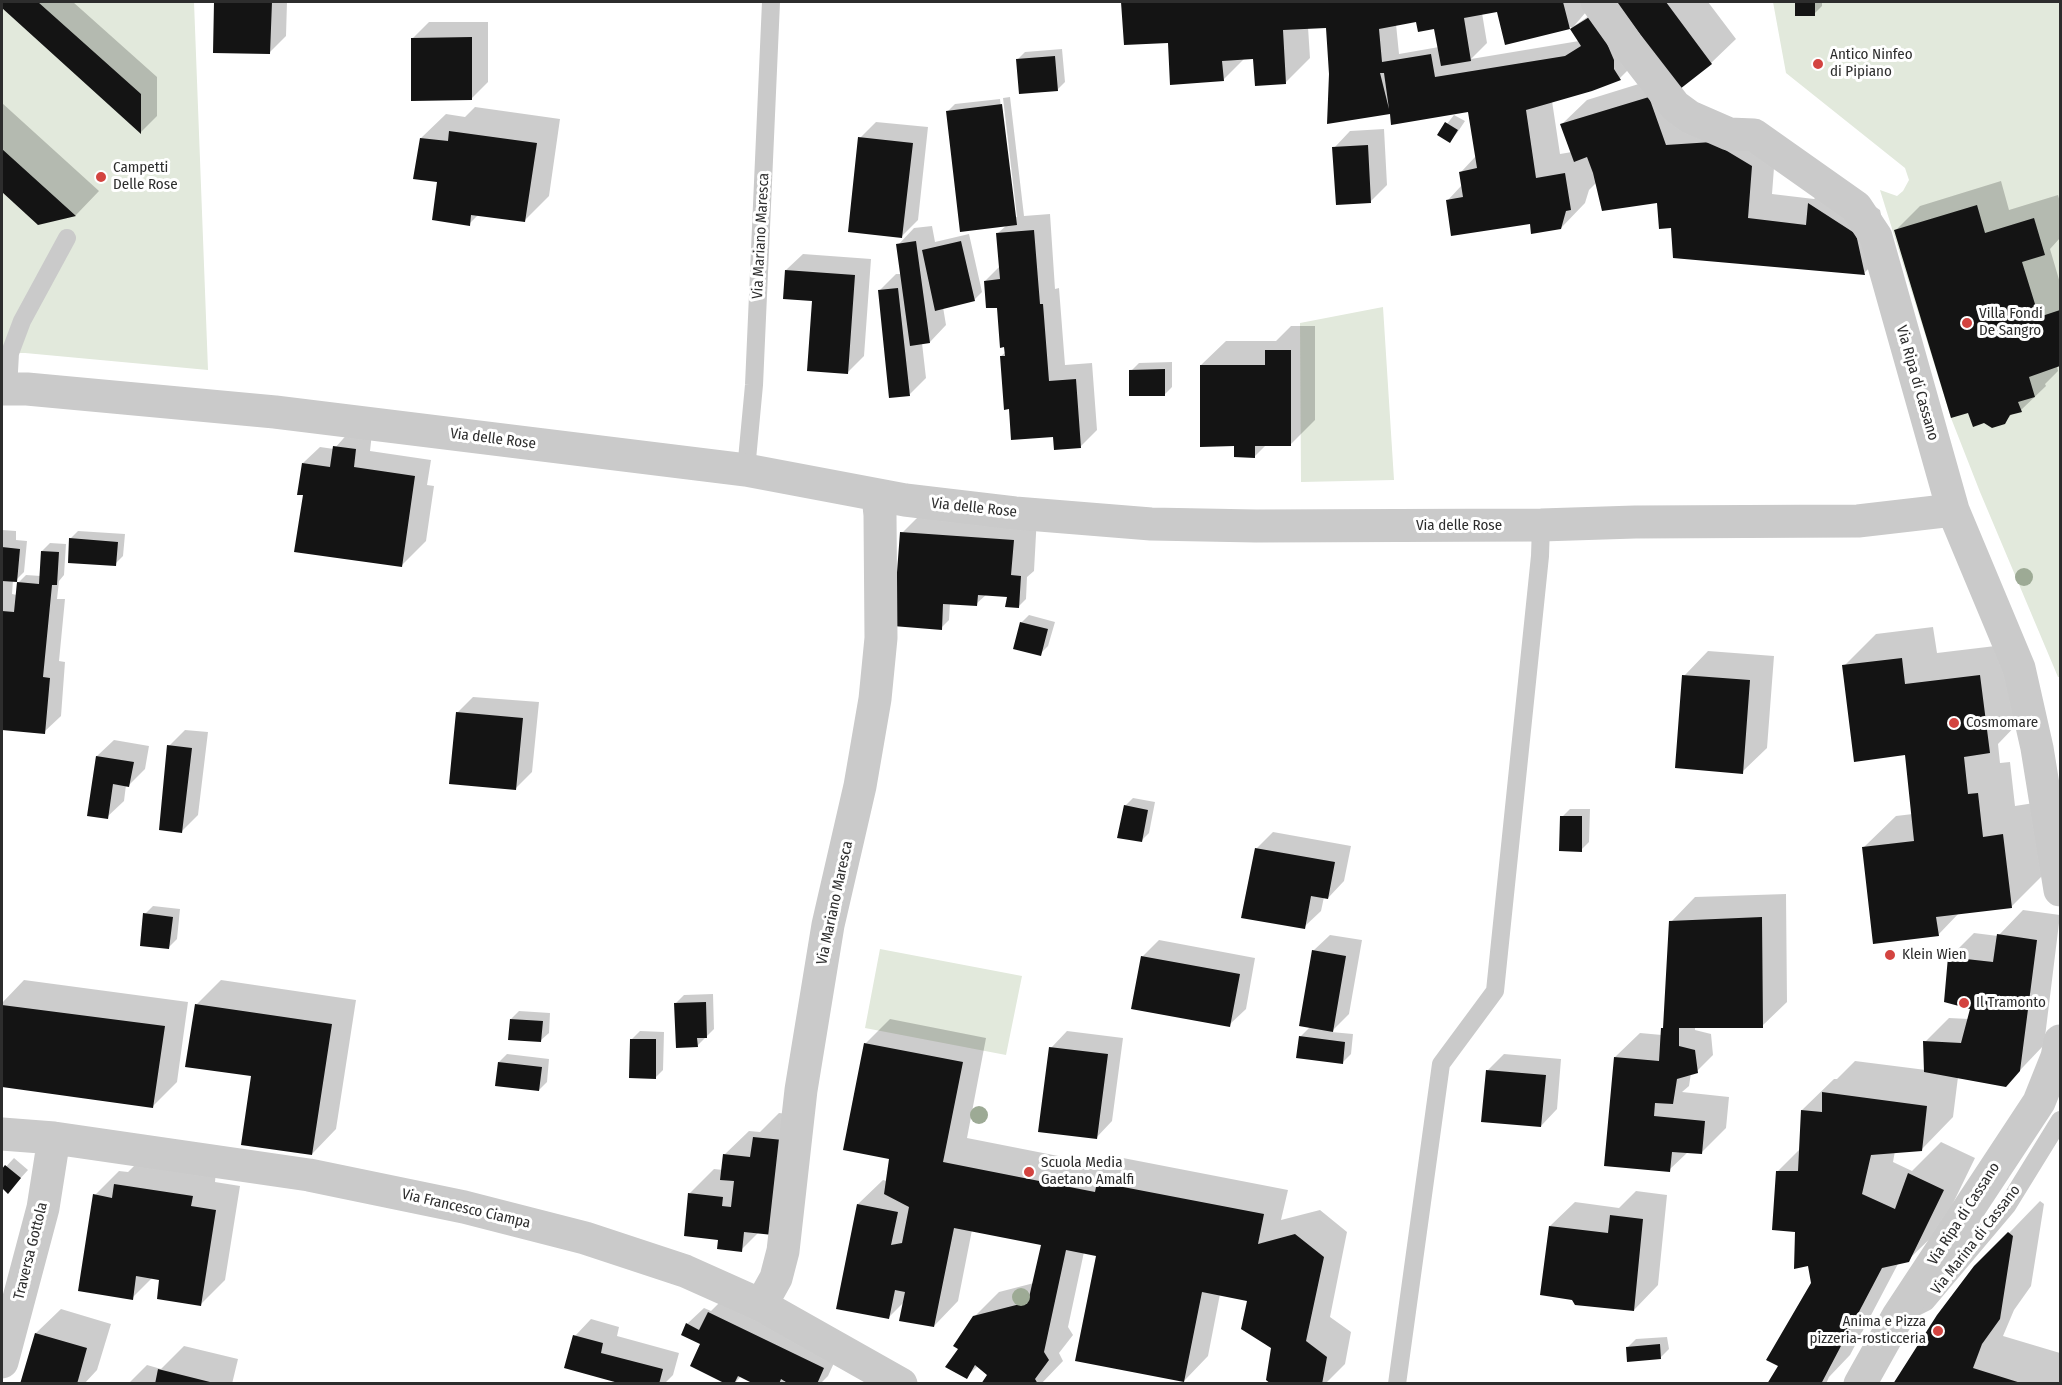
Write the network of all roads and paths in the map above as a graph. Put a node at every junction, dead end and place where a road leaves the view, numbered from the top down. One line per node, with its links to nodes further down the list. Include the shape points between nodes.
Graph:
1 (771, 2): 5 (lane, Via Mariano Maresca, via 754,385)
2 (1597, 2): 7 (street, Via Ripa di Cassano, via 1675,106 1729,134 1754,135 1856,207 1876,237)
3 (67, 238): 4 (lane, via 22,321 10,353)
4 (5, 389): 5 (street, Via delle Rose, via 275,412)
5 (746, 470): 6 (street, Via delle Rose)
6 (878, 496): 8 (street, Via delle Rose, via 1015,513 1161,524); 14 (street, Via Mariano Maresca, via 881,638 874,699 860,786 828,925 801,1090 783,1251 776,1278)
7 (1953, 510): 8 (street, Via delle Rose, via 1858,520); 9 (street, Via Ripa di Cassano, via 2019,669)
8 (1541, 525): 18 (lane, via 1495,991 1441,1064)
9 (2061, 890)
10 (2061, 1041): 15 (street, Via Ripa di Cassano, via 2039,1102)
11 (2061, 1120): 15 (lane, Via Marina di Cassano, via 2007,1206 1943,1284 1926,1302)
12 (2, 1134): 13 (street, Via Francesco Ciampa)
13 (54, 1138): 14 (street, Via Francesco Ciampa, via 309,1175 485,1212 585,1238 684,1271); 16 (street, Traversa Gottola, via 43,1208)
14 (761, 1305): 17 (street, Via Francesco Ciampa)
15 (1898, 1316): 19 (street, Via Ripa di Cassano)
16 (2, 1362)
17 (901, 1383)
18 (1397, 1383)
19 (1860, 1383)

